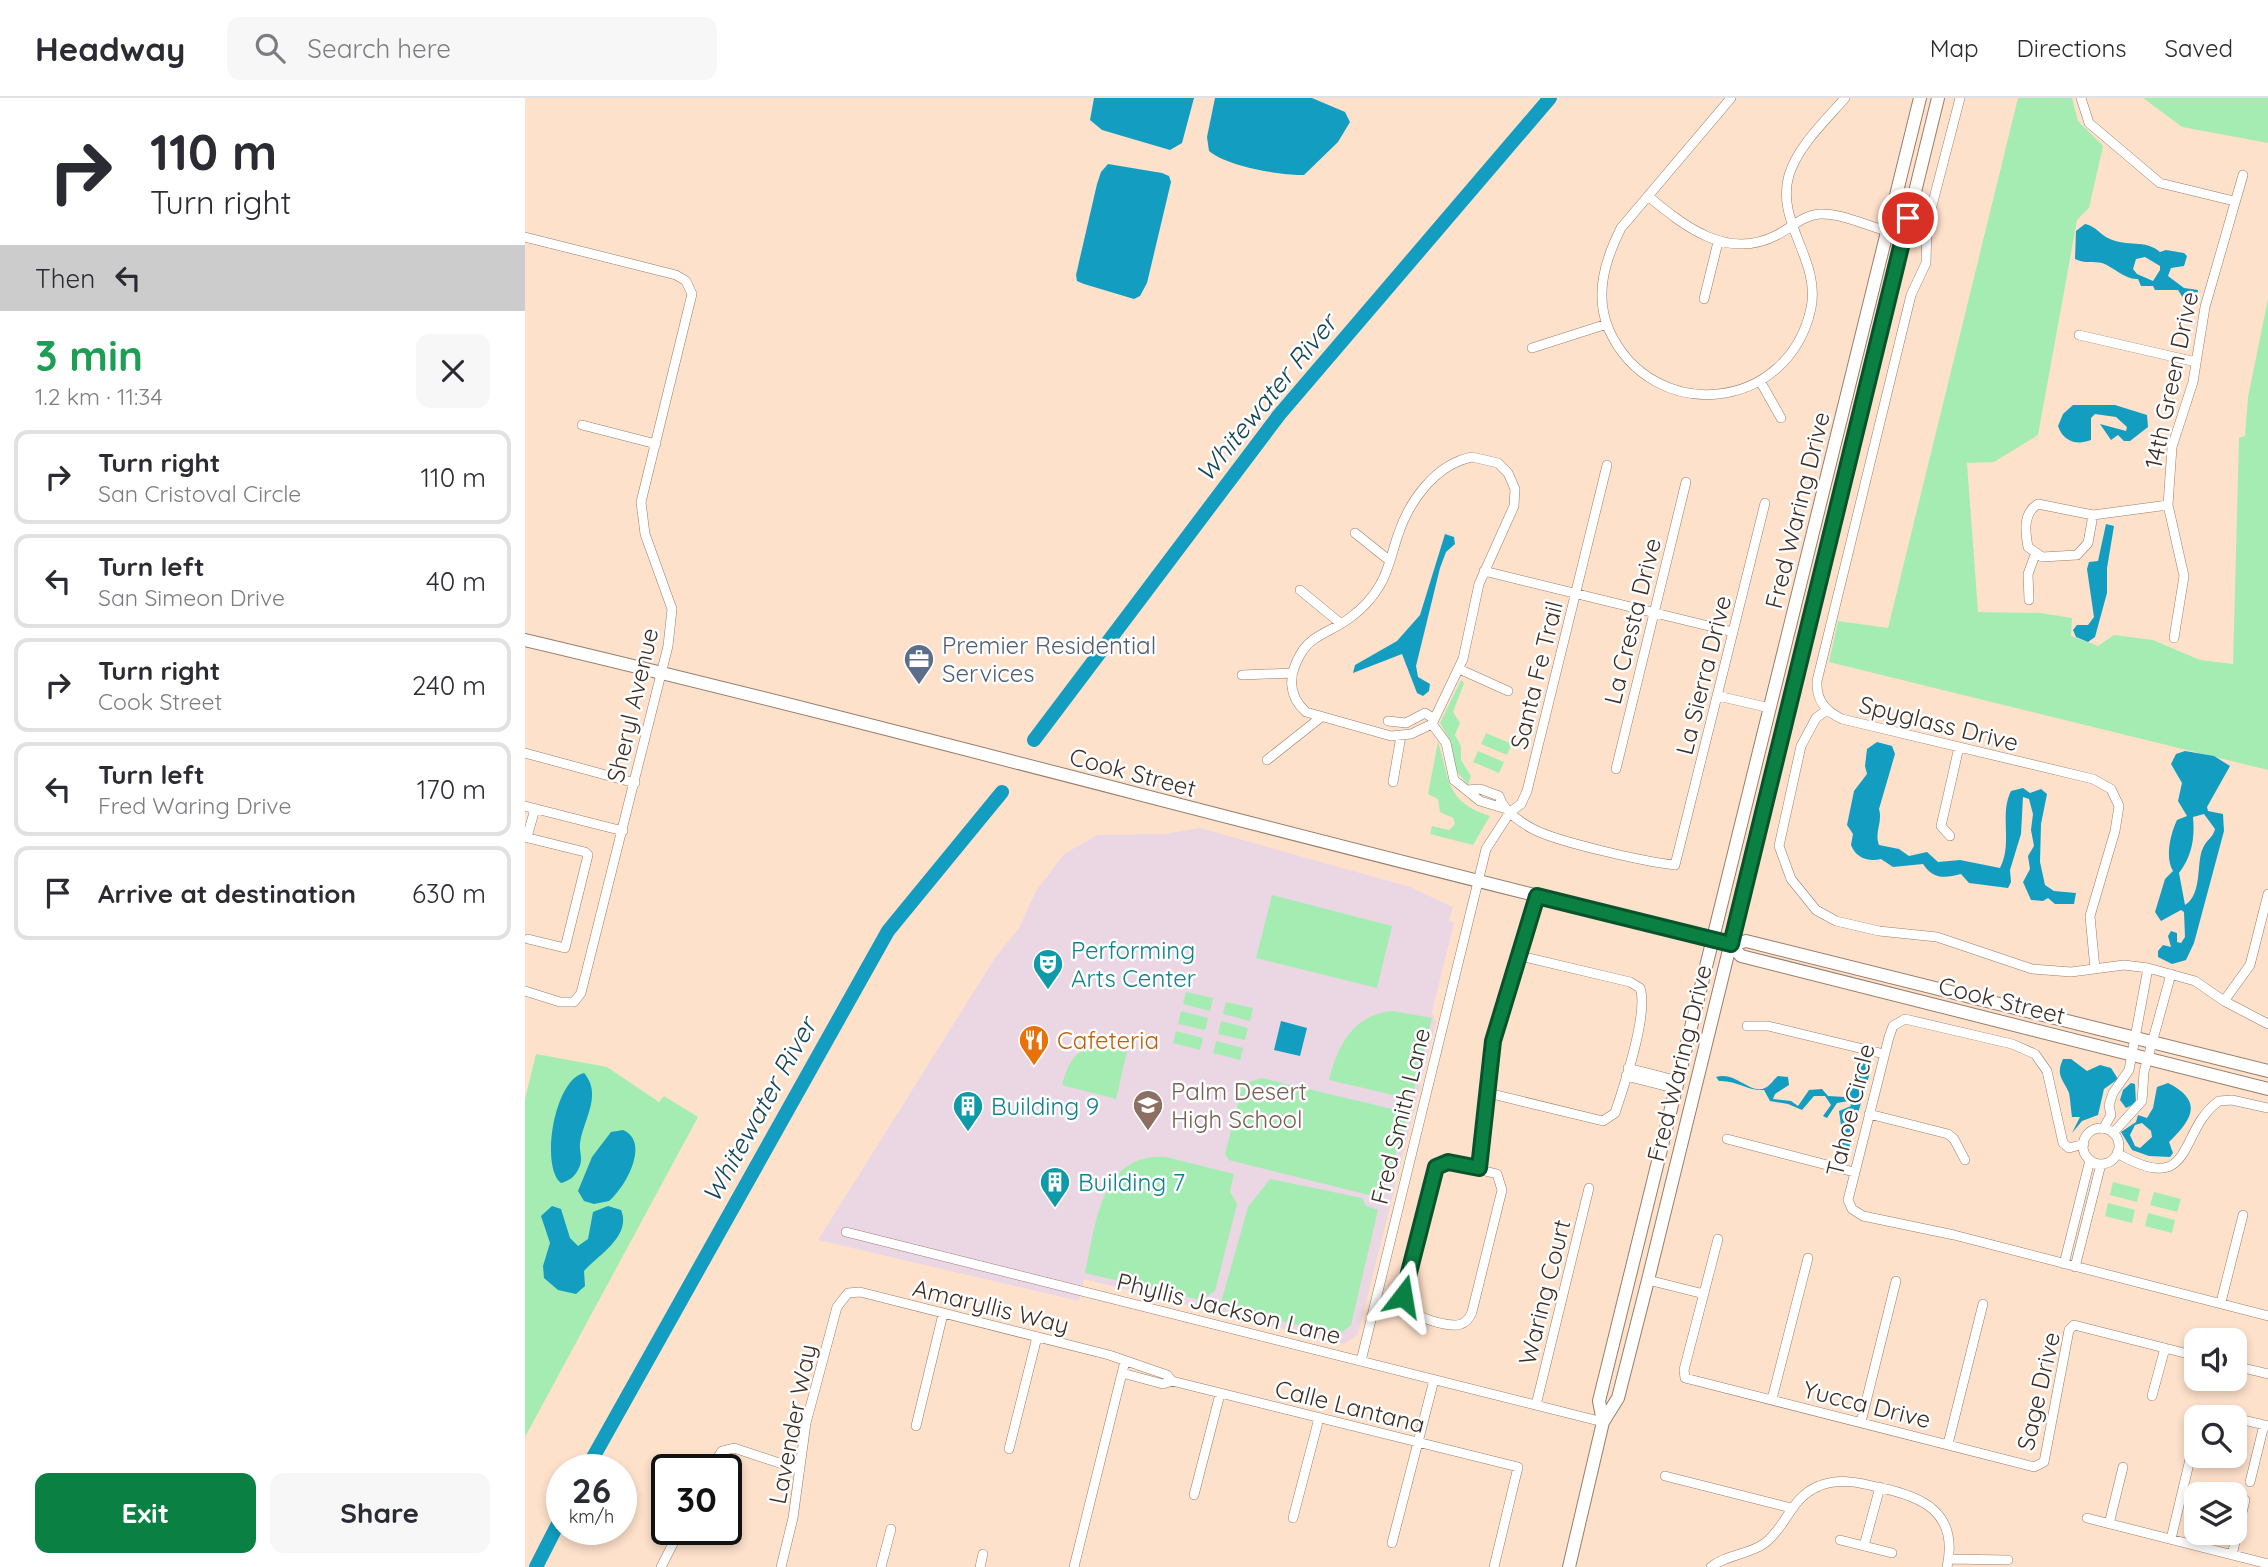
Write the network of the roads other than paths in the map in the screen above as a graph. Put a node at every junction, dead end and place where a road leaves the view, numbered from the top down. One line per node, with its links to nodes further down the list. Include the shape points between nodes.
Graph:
1 (1731, 98): 10 (street)
2 (1845, 98): 12 (street, via 1792,167 1786,189)
3 (1920, 98): 13 (main road, Fred Waring Drive)
4 (1932, 98): 8 (main road)
5 (1938, 98): 8 (main road, Fred Waring Drive)
6 (1960, 98): 50 (street, Spyglass Drive, via 1927,225 1926,263 1911,295 1817,681 1819,700)
7 (2081, 98): 11 (street, via 2089,123 2160,183)
8 (1933, 117): 19 (main road, Fred Waring Drive)
9 (2243, 175): 11 (street, 14th Green Drive)
10 (1648, 195): 15 (street, via 1692,231); 17 (street, via 1621,228 1605,265 1601,294)
11 (2234, 201): 21 (street, 14th Green Drive)
12 (1792, 225): 13 (street, via 1820,214); 15 (street, via 1765,239); 22 (street, via 1808,260 1811,307 1789,357)
13 (1888, 231): 19 (main road, via 1894,238 1880,299); 49 (main road, Fred Waring Drive)
14 (525, 237): 25 (street, Sheryl Avenue, via 686,281 692,294)
15 (1719, 242): 16 (street)
16 (1704, 299)
17 (1607, 324): 20 (street); 22 (street, via 1630,361 1661,386 1692,395 1722,395)
18 (2079, 335): 21 (street)
19 (1877, 344): 65 (main road, Fred Waring Drive)
20 (1532, 348)
21 (2196, 362): 29 (street, 14th Green Drive, via 2172,447)
22 (1759, 381): 23 (street)
23 (1781, 418)
24 (582, 425): 25 (street)
25 (656, 444): 44 (street, Sheryl Avenue, via 641,502 645,534 672,609)
26 (1607, 465): 36 (street, Santa Fe Trail)
27 (1686, 482): 38 (street, La Cresta Drive)
28 (1765, 503): 40 (street, La Sierra Drive)
29 (2168, 505): 30 (street); 41 (street, 14th Green Drive, via 2184,576)
30 (2093, 515): 32 (street, via 2083,552 2051,558); 32 (street, via 2048,504 2034,506 2026,522 2028,547)
31 (1355, 533): 33 (street)
32 (2035, 555): 37 (street, via 2028,574)
33 (1391, 561): 34 (street, via 1403,523 1437,473 1446,465 1472,457 1498,464 1516,493 1508,522); 39 (street, via 1368,602)
34 (1483, 571): 36 (street); 43 (street)
35 (1300, 590): 39 (street)
36 (1576, 594): 38 (street); 63 (street, Santa Fe Trail, via 1527,791 1521,804)
37 (2029, 600)
38 (1654, 612): 40 (street); 58 (street, La Cresta Drive)
39 (1340, 623): 45 (street, via 1309,642)
40 (1733, 632): 48 (street, La Sierra Drive)
41 (2174, 638)
42 (525, 640): 44 (main road, Cook Street)
43 (1459, 669): 47 (street); 53 (street)
44 (660, 672): 60 (street, Sheryl Avenue); 68 (main road, Cook Street)
45 (1293, 673): 46 (street); 51 (street, via 1291,689 1296,703)
46 (1242, 675)
47 (1508, 691)
48 (1718, 696): 49 (street); 63 (street, La Sierra Drive, via 1675,865 1548,835)
49 (1770, 708): 65 (main road, via 1776,716 1760,783); 72 (main road, Fred Waring Drive)
50 (1826, 709): 55 (street, Spyglass Drive, via 1842,719); 76 (street, via 1801,746 1779,846 1791,880 1817,910 1836,921 1879,931 1937,936 2032,969)
51 (1320, 719): 54 (street); 57 (street)
52 (1388, 721): 53 (street, via 1406,723 1425,713)
53 (1433, 721): 54 (street, via 1421,731); 61 (street, via 1446,743 1454,780)
54 (1401, 736): 59 (street)
55 (1959, 747): 66 (street, via 1941,826); 76 (street, Spyglass Drive, via 2093,779 2111,789 2119,806 2115,831 2090,916)
56 (525, 753): 60 (street)
57 (1267, 760)
58 (1616, 769)
59 (1393, 782)
60 (635, 783): 64 (street, Sheryl Avenue)
61 (1472, 790): 63 (street, via 1480,801); 63 (street, via 1499,796)
62 (530, 807): 64 (street); 67 (street)
63 (1510, 812): 68 (street, Santa Fe Trail, via 1486,849)
64 (623, 831): 78 (street, Sheryl Avenue, via 581,993 574,1002 560,1002)
65 (1758, 835): 73 (main road, Fred Waring Drive)
66 (1950, 836)
67 (526, 837): 71 (street, via 587,855 565,948)
68 (1478, 881): 70 (main road, Cook Street); 123 (street, Fred Smith Lane)
69 (2268, 894): 79 (street, via 2250,965)
70 (1537, 896): 72 (main road, Cook Street); 74 (street)
71 (528, 939)
72 (1714, 939): 73 (main road, Cook Street); 89 (main road, Fred Waring Drive)
73 (1731, 944): 82 (main road, Cook Street, via 1746,941); 85 (main road, Cook Street, via 1741,956); 100 (main road, Fred Waring Drive)
74 (1520, 956): 87 (street, via 1640,988 1643,1006); 91 (street, via 1493,1041)
75 (2148, 968): 76 (street); 77 (street); 82 (street)
76 (2095, 969)
77 (2171, 974): 79 (street, via 2195,981); 83 (street)
78 (525, 991)
79 (2224, 1001): 80 (street)
80 (2268, 1024)
81 (1747, 1026): 84 (street, via 1768,1026)
82 (2136, 1038): 83 (main road, Cook Street); 85 (street)
83 (2151, 1042): 86 (street); 88 (main road, Cook Street)
84 (1884, 1054): 93 (street, Tahoe Circle); 96 (street, Tahoe Circle, via 1893,1026 1910,1019 2035,1054 2047,1071 2063,1143 2069,1148)
85 (2133, 1055): 86 (main road, Cook Street); 94 (street, via 2109,1105)
86 (2147, 1058): 90 (main road, Cook Street); 94 (street, via 2142,1101)
87 (1627, 1072): 89 (street); 91 (street, via 1615,1113 1603,1121)
88 (2268, 1072)
89 (1678, 1085): 100 (main road, via 1684,1089 1675,1134); 104 (main road, Fred Waring Drive)
90 (2268, 1089)
91 (1487, 1093): 102 (street)
92 (2268, 1108): 97 (street, via 2219,1101 2183,1155 2163,1168 2142,1166)
93 (1869, 1114): 98 (street, via 1948,1134); 103 (street, Tahoe Circle)
94 (2108, 1131): 96 (street, via 2090,1132); 97 (street, via 2118,1144)
95 (1727, 1139): 103 (street)
96 (2084, 1144): 99 (street)
97 (2117, 1153): 101 (street)
98 (1965, 1160)
99 (2090, 1160): 101 (street); 110 (street)
100 (1676, 1161): 111 (main road, Fred Waring Drive)
101 (2101, 1164): 110 (street)
102 (1479, 1168): 102 (street, via 1448,1162 1436,1167 1403,1296 1406,1311 1413,1315 1455,1326 1469,1319 1502,1191 1497,1174)
103 (1854, 1172): 110 (street, Tahoe Circle, via 1848,1200 1858,1214)
104 (1654, 1178): 111 (main road, via 1658,1193 1639,1274); 135 (main road, Fred Waring Drive, via 1599,1401)
105 (1589, 1188): 132 (street, Waring Court)
106 (2243, 1215): 115 (street)
107 (846, 1233): 123 (street, Phyllis Jackson Lane)
108 (1718, 1239): 114 (street)
109 (1808, 1258): 131 (street)
110 (2069, 1266): 115 (street, Tahoe Circle)
111 (1648, 1280): 114 (street); 135 (main road, Fred Waring Drive, via 1618,1398)
112 (1896, 1281): 136 (street)
113 (848, 1293): 117 (street, Amaryllis Way, via 860,1292); 146 (street, Lavender Way, via 837,1307 806,1423)
114 (1705, 1294): 131 (street, Yucca Drive, via 1685,1378)
115 (2221, 1302): 118 (street, Tahoe Circle)
116 (1983, 1304): 140 (street)
117 (943, 1314): 119 (street, Amaryllis Way); 137 (street)
118 (2268, 1316)
119 (1037, 1337): 122 (street, Amaryllis Way); 141 (street)
120 (2165, 1348): 121 (street); 130 (street); 143 (street, Sage Drive, via 2074,1325 2069,1330)
121 (2184, 1353)
122 (1125, 1361): 125 (street); 128 (street, Calle Lantana, via 1167,1375)
123 (1361, 1361): 127 (street, Phyllis Jackson Lane)
124 (2247, 1369): 126 (street)
125 (1122, 1373): 128 (street, Calle Lantana, via 1163,1384); 172 (street)
126 (2268, 1374)
127 (1434, 1380): 132 (street, Phyllis Jackson Lane); 139 (street)
128 (1172, 1381): 129 (street, Calle Lantana)
129 (1220, 1394): 133 (street, Calle Lantana); 150 (street)
130 (2152, 1396)
131 (1772, 1399): 136 (street, Yucca Drive)
132 (1536, 1405): 135 (street, Phyllis Jackson Lane)
133 (1319, 1418): 139 (street, Calle Lantana); 152 (street)
134 (2247, 1421): 138 (street)
135 (1603, 1422): 174 (main road, Fred Waring Drive)
136 (1861, 1422): 140 (street, Yucca Drive)
137 (916, 1426)
138 (2266, 1426): 148 (street)
139 (1417, 1443): 158 (street); 173 (street, Calle Lantana, via 1518,1467)
140 (1948, 1444): 143 (street, Yucca Drive)
141 (1009, 1449)
142 (720, 1454): 146 (street, via 734,1448)
143 (2040, 1466)
144 (2123, 1467): 154 (street)
145 (2188, 1468): 156 (street)
146 (800, 1470): 169 (street, Lavender Way)
147 (1665, 1476): 151 (street)
148 (2249, 1482)
149 (1880, 1487): 151 (street, via 1848,1481 1821,1485); 161 (street); 166 (street, via 1919,1497 1935,1510 1948,1534)
150 (1194, 1495)
151 (1791, 1508): 175 (street, via 1776,1534 1762,1546)
152 (1293, 1518)
153 (2087, 1518): 154 (street)
154 (2109, 1524): 156 (street)
155 (891, 1529): 170 (street)
156 (2171, 1539): 164 (street)
157 (1840, 1540): 161 (street)
158 (1392, 1543)
159 (672, 1545): 168 (street)
160 (2234, 1545): 164 (street)
161 (1864, 1546): 162 (street)
162 (1892, 1553)
163 (983, 1554): 171 (street)
164 (2232, 1555): 167 (street)
165 (2008, 1560): 166 (street)
166 (1948, 1563)
167 (2268, 1564)
168 (661, 1567)
169 (781, 1567)
170 (881, 1567)
171 (980, 1567)
172 (1074, 1567)
173 (1494, 1567)
174 (1569, 1567)
175 (1711, 1567)

